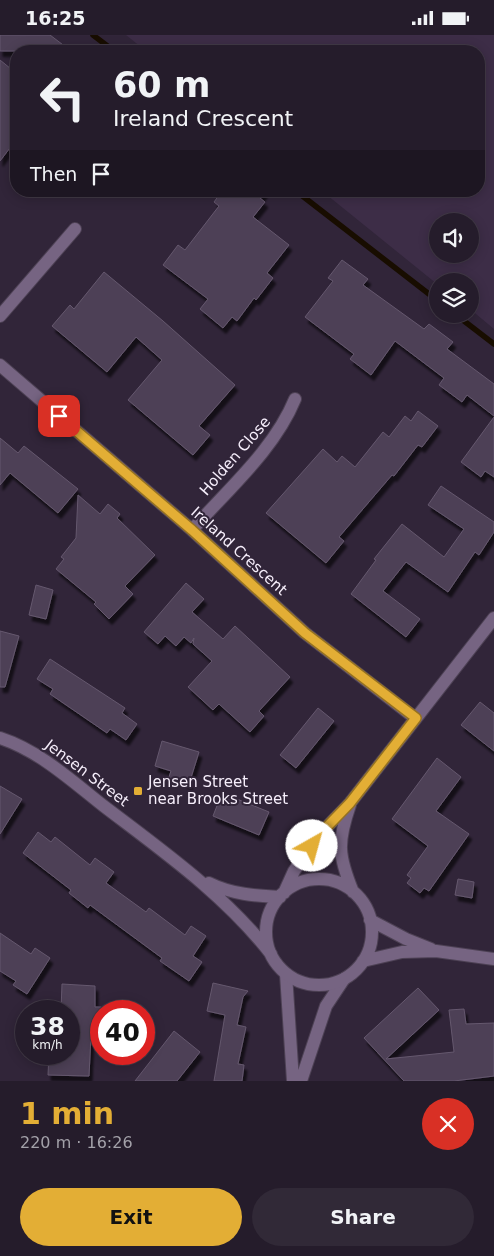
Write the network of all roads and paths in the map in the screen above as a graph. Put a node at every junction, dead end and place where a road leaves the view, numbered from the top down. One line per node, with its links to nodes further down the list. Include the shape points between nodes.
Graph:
1 (75, 229): 2 (street)
2 (0, 316)
3 (0, 365): 5 (street, Ireland Crescent)
4 (295, 399): 5 (street, Holden Close, via 274,438)
5 (192, 530): 7 (street, Ireland Crescent, via 305,633)
6 (494, 618): 7 (street)
7 (416, 718): 9 (street)
8 (0, 739): 10 (street, Jensen Street, via 48,763)
9 (350, 803): 11 (street, via 340,847 341,860); 12 (street, via 320,834 294,871)
10 (198, 878): 12 (street, Jensen Street, via 221,889); 15 (street, Jensen Street, via 253,931)
11 (353, 892): 12 (street, via 339,883 314,880 298,884); 13 (street, via 364,905)
12 (282, 895): 15 (street, via 268,919 267,937)
13 (370, 921): 14 (street); 17 (street, via 370,945)
14 (436, 951): 16 (street); 17 (street, via 402,952)
15 (271, 954): 18 (street)
16 (494, 959)
17 (363, 961): 19 (street)
18 (286, 974): 19 (street, via 310,984 328,984); 20 (street)
19 (344, 979): 21 (street, via 326,1006)
20 (293, 1081)
21 (302, 1081)

